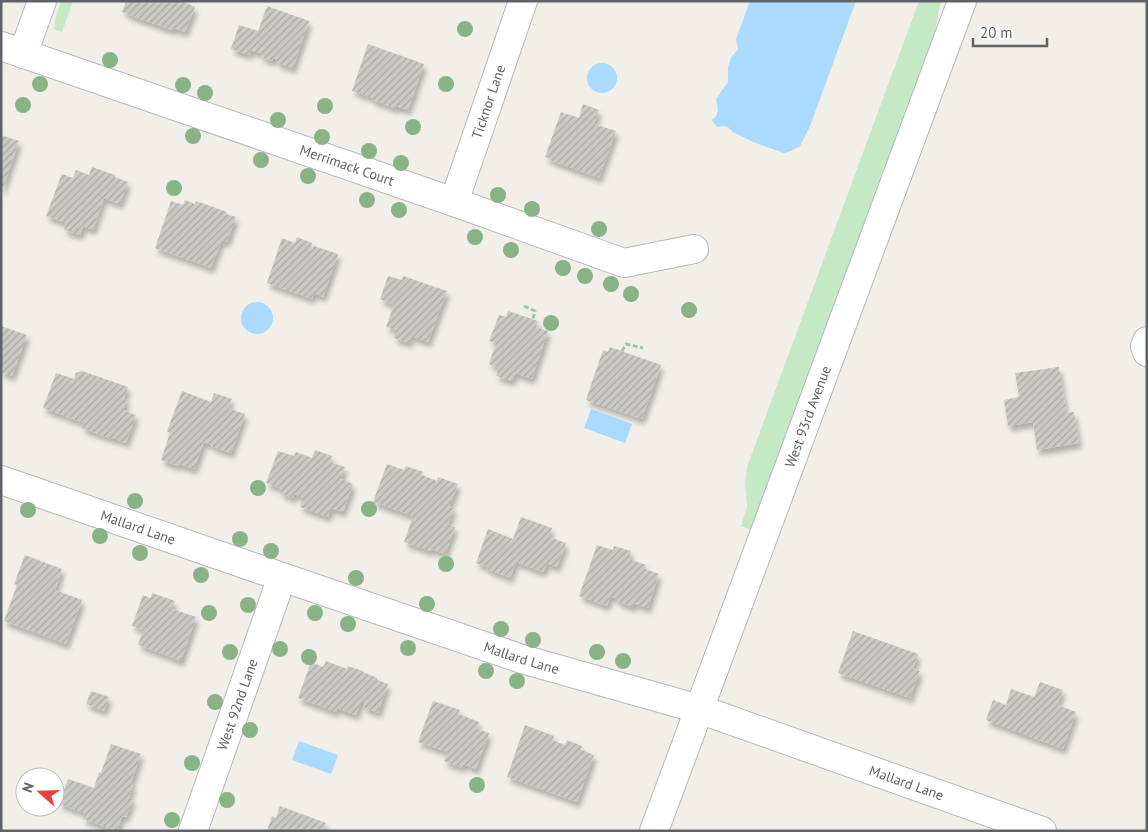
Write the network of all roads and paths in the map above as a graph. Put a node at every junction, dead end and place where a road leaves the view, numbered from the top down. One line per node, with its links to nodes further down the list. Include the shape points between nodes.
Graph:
1 (42, 1): 4 (street)
2 (523, 1): 5 (street, Ticknor Lane)
3 (962, 1): 15 (street, West 93rd Avenue)
4 (12, 50): 5 (street, Merrimack Court)
5 (454, 202): 6 (street, Merrimack Court, via 624,263)
6 (694, 249)
7 (524, 306): 8 (path, via 535,311)
8 (533, 319)
9 (1147, 341): 12 (street)
10 (643, 348): 11 (path, via 626,344)
11 (622, 351)
12 (1147, 352)
13 (1, 480): 14 (street, Mallard Lane)
14 (282, 577): 15 (street, Mallard Lane, via 522,659); 16 (street, West 92nd Lane)
15 (699, 709): 17 (street, West 93rd Avenue); 18 (street, Mallard Lane)
16 (192, 831)
17 (654, 831)
18 (1042, 831)

